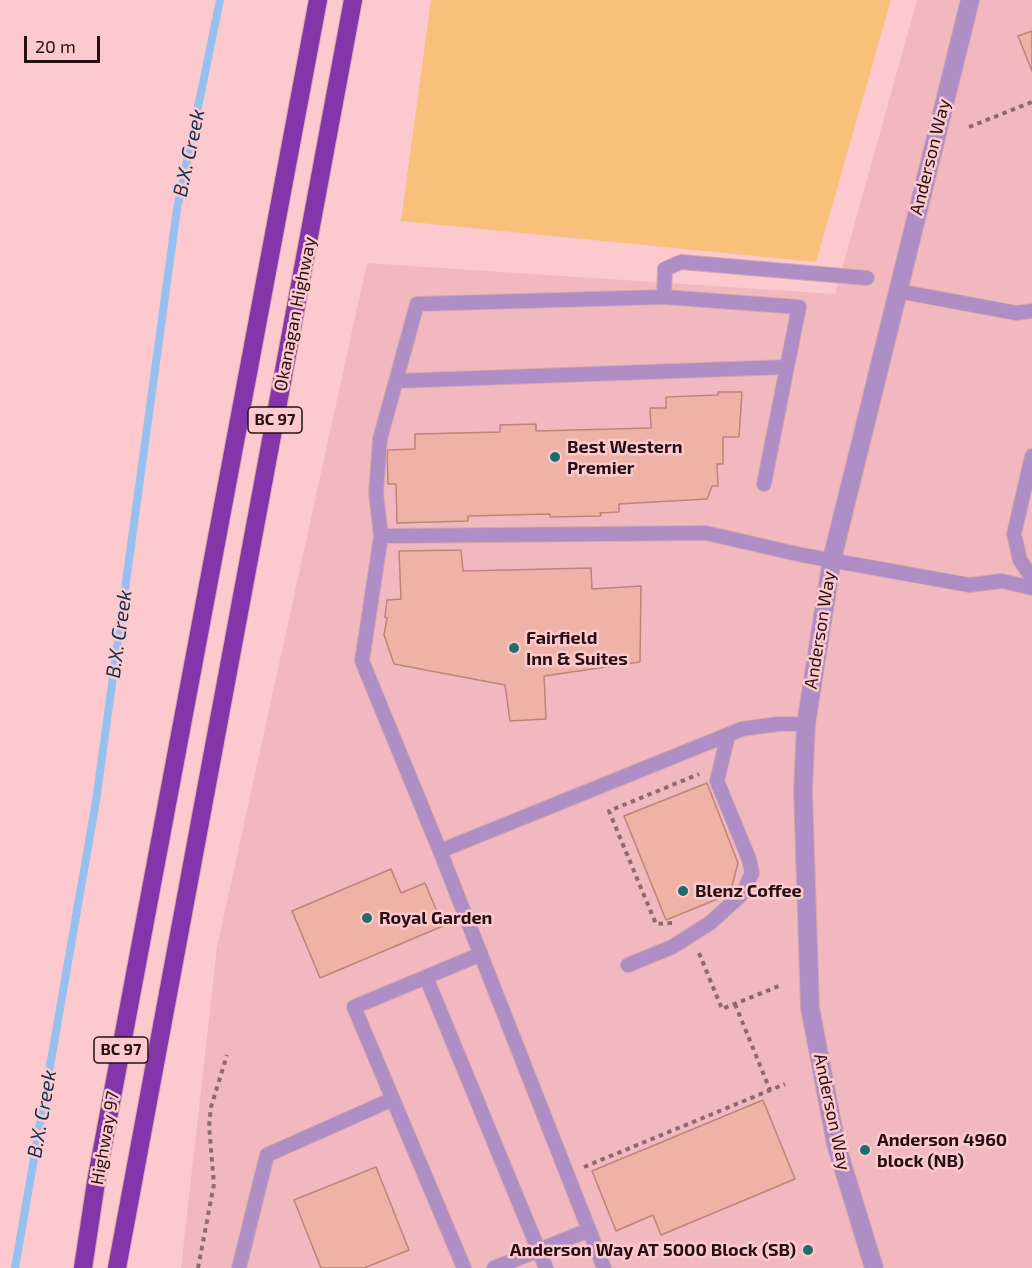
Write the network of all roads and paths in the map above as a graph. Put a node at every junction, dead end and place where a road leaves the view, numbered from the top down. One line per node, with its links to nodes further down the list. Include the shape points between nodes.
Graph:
1 (318, 0): 21 (highway, Okanagan Highway / BC 97)
2 (353, 0): 22 (highway, Okanagan Highway / BC 97)
3 (970, 0): 7 (street, Anderson Way)
4 (1032, 102): 5 (path)
5 (969, 127)
6 (867, 278): 8 (lane, via 681,262 666,268)
7 (898, 291): 9 (lane, via 1016,313); 15 (street, Anderson Way)
8 (664, 297): 10 (lane, via 799,307); 11 (lane, via 417,304)
9 (1032, 311)
10 (787, 367): 11 (lane); 13 (lane)
11 (396, 381): 14 (lane, via 380,439 376,493)
12 (1032, 456): 16 (lane, via 1014,534 1020,560)
13 (764, 484)
14 (381, 536): 15 (lane, via 706,533); 23 (lane, via 362,661)
15 (832, 559): 17 (lane, via 969,585 1002,581); 18 (street, Anderson Way)
16 (1032, 578)
17 (1032, 588)
18 (806, 724): 19 (lane, via 742,729); 46 (street, Anderson Way, via 802,791 810,1008 836,1144)
19 (728, 735): 23 (lane); 27 (lane, via 717,781 752,873 743,892 710,923 672,947)
20 (701, 774): 24 (path, via 609,811 656,924)
21 (162, 832): 38 (highway, Highway 97 / BC 97)
22 (197, 840): 39 (highway, Highway 97 / BC 97)
23 (440, 851): 26 (lane)
24 (680, 922)
25 (691, 948): 30 (path, via 698,952 722,1009)
26 (481, 954): 28 (lane); 36 (lane)
27 (628, 965)
28 (426, 977): 34 (lane, via 354,1007); 37 (lane)
29 (779, 986): 30 (path)
30 (735, 1004): 33 (path)
31 (227, 1055): 40 (path, via 211,1107 214,1184)
32 (785, 1084): 33 (path)
33 (770, 1090): 35 (path, via 584,1166)
34 (393, 1099): 41 (lane, via 267,1155); 42 (lane)
35 (588, 1177)
36 (589, 1230): 37 (lane); 45 (lane)
37 (539, 1250): 43 (lane); 44 (lane)
38 (83, 1268)
39 (117, 1268)
40 (198, 1268)
41 (239, 1268)
42 (464, 1268)
43 (494, 1268)
44 (546, 1268)
45 (604, 1268)
46 (874, 1268)

